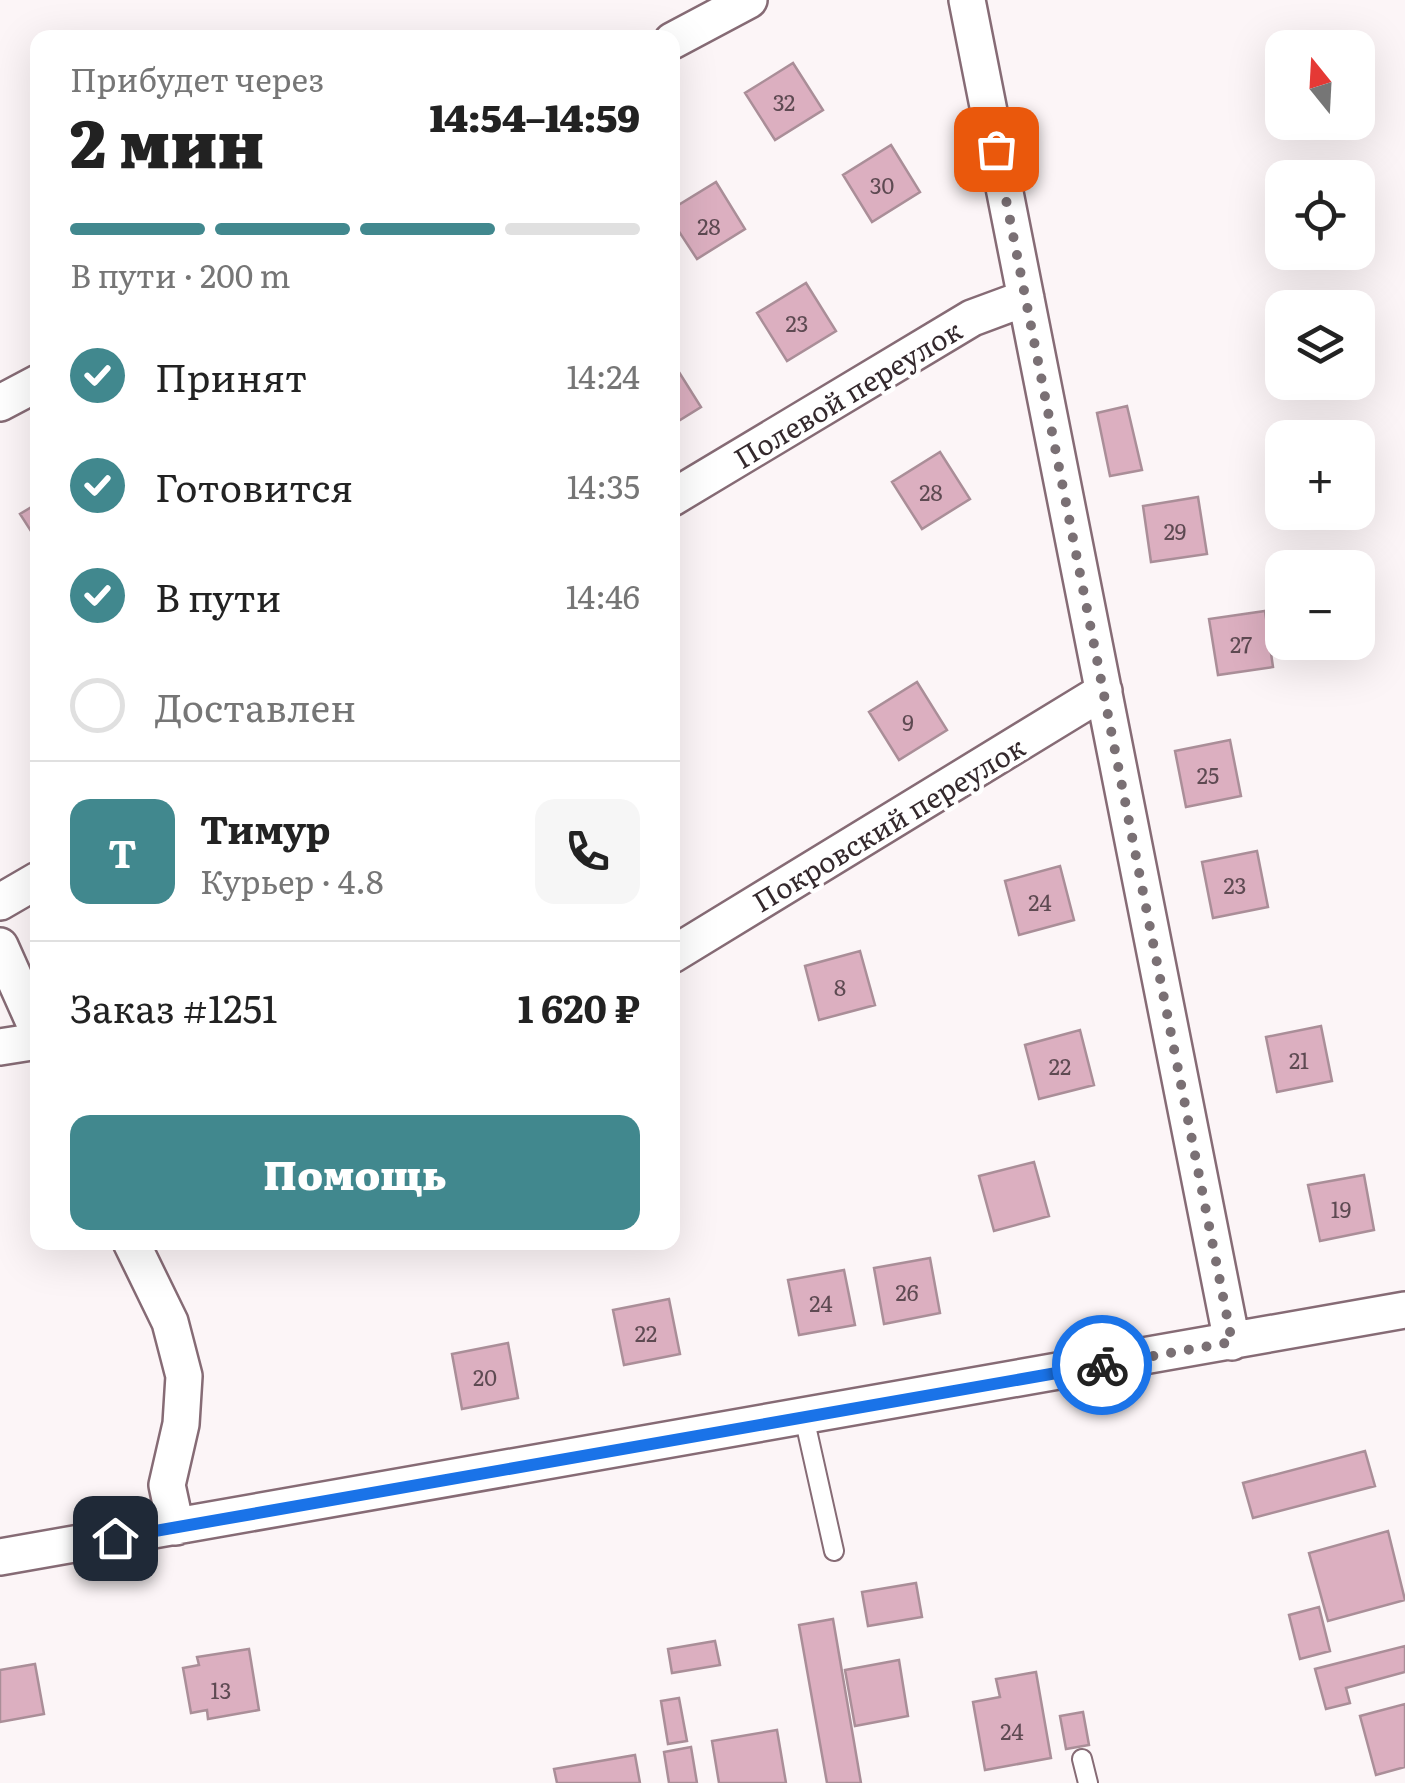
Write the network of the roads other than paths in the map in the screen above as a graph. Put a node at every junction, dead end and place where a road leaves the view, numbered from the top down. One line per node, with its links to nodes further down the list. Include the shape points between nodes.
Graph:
1 (749, 0): 3 (street)
2 (967, 0): 4 (street)
3 (680, 38)
4 (1026, 298): 7 (street, Полевой переулок, via 972,318); 8 (street)
5 (30, 387): 6 (street)
6 (0, 404)
7 (680, 493)
8 (1104, 692): 12 (street, Покровский переулок); 18 (street)
9 (30, 885): 10 (street)
10 (0, 902)
11 (0, 946): 13 (street)
12 (680, 951)
13 (30, 1013)
14 (30, 1042): 15 (street)
15 (0, 1047)
16 (135, 1250): 20 (street, via 170,1322 184,1376 167,1485)
17 (1405, 1310): 18 (street)
18 (1232, 1342): 19 (street)
19 (804, 1417): 20 (street); 21 (lane)
20 (176, 1527): 22 (street)
21 (834, 1551)
22 (0, 1558)
23 (1082, 1760): 24 (lane)
24 (1088, 1783)

